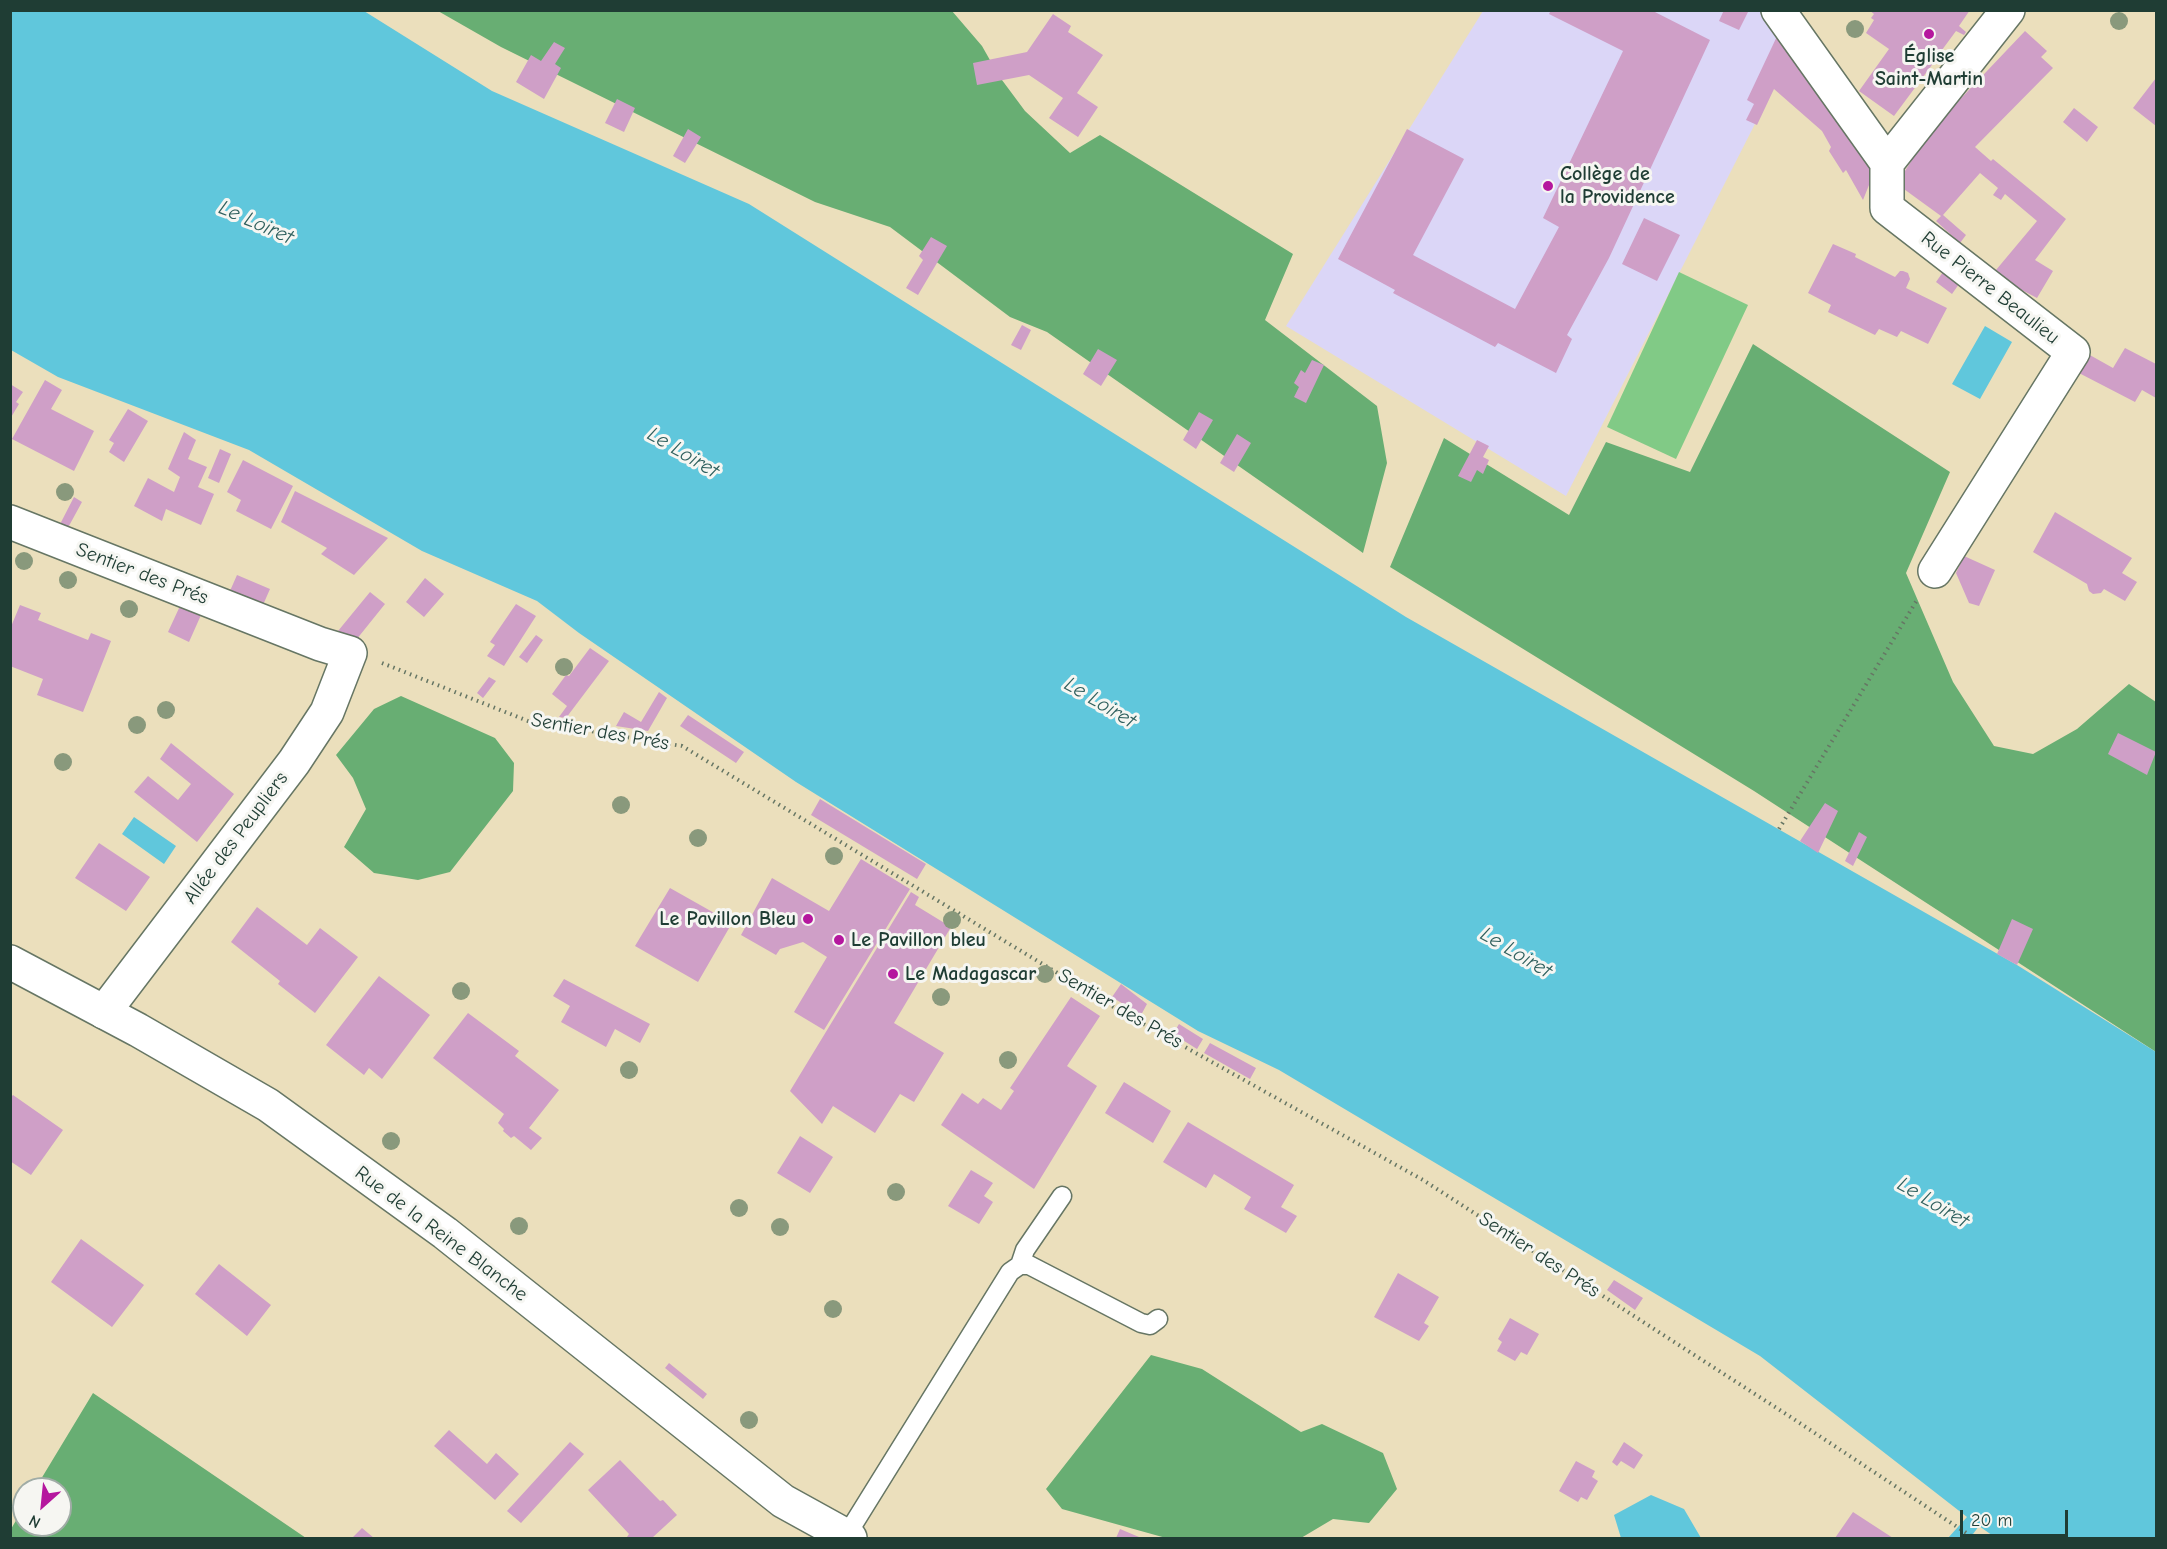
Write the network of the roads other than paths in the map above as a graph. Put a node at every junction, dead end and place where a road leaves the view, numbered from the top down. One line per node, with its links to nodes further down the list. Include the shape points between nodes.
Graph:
1 (1778, 10): 3 (street)
2 (2008, 10): 3 (street)
3 (1887, 163): 5 (street, Rue Pierre Beaulieu, via 1887,208 2073,352)
4 (10, 522): 6 (street, Sentier des Prés)
5 (1935, 571)
6 (350, 653): 8 (street, Allée des Peupliers, via 327,712 294,762)
7 (10, 962): 8 (street, Rue de la Reine Blanche)
8 (104, 1012): 12 (street, Rue de la Reine Blanche, via 268,1105 445,1233 783,1501)
9 (1062, 1196): 10 (lane, via 1024,1250)
10 (1020, 1265): 11 (lane, via 1029,1265 1141,1323 1150,1325); 12 (lane, via 1010,1272)
11 (1158, 1319)
12 (848, 1537)

